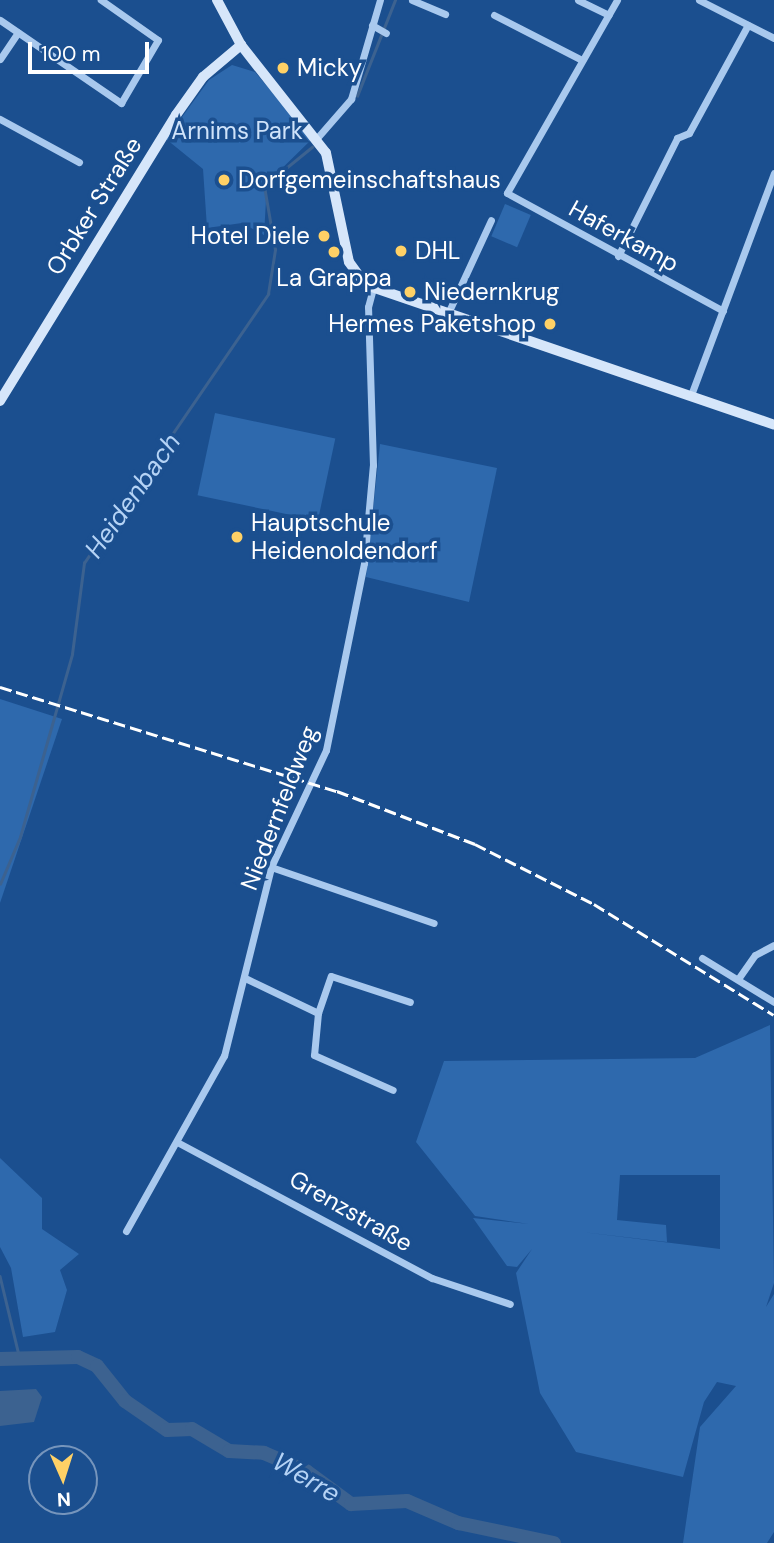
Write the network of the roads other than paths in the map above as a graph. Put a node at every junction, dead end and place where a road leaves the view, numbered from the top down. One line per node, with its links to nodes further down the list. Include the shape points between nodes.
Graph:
1 (101, 0): 14 (street, via 158,40 121,103)
2 (217, 0): 17 (main road)
3 (380, 0): 12 (street)
4 (412, 0): 8 (street)
5 (578, 0): 10 (street)
6 (617, 0): 10 (street)
7 (699, 0): 13 (street)
8 (445, 14)
9 (494, 15): 19 (street)
10 (609, 15): 19 (street)
11 (0, 20): 14 (street)
12 (372, 25): 15 (street); 21 (street, via 364,77 338,121)
13 (748, 25): 16 (street); 25 (street, via 689,132 677,138)
14 (18, 32): 18 (street)
15 (384, 32)
16 (774, 38)
17 (241, 45): 21 (main road); 30 (main road, Orbker Straße, via 204,77 176,115)
18 (0, 59)
19 (582, 60): 25 (street, Haferkamp, via 507,194)
20 (0, 119): 22 (street)
21 (317, 138): 26 (main road, via 333,180 349,262)
22 (79, 162)
23 (774, 173): 28 (street)
24 (491, 220): 27 (street)
25 (618, 257): 28 (street, Haferkamp)
26 (373, 288): 27 (main road); 32 (street, Niedernfeldweg, via 368,307 373,465 363,568 326,750)
27 (449, 311): 29 (main road)
28 (723, 311): 29 (street)
29 (691, 395): 31 (main road)
30 (0, 401)
31 (774, 425)
32 (271, 867): 33 (street); 36 (street, Niedernfeldweg)
33 (434, 923)
34 (774, 945): 37 (street, via 755,955)
35 (702, 958): 37 (street)
36 (245, 978): 40 (street); 42 (street, Niedernfeldweg, via 224,1056)
37 (738, 979): 39 (street)
38 (410, 1002): 40 (street, via 331,976)
39 (774, 1002)
40 (318, 1013): 41 (street, via 314,1055)
41 (393, 1090)
42 (177, 1142): 43 (street, Niedernfeldweg); 44 (street, Grenzstraße, via 432,1278)
43 (126, 1231)
44 (510, 1304)

